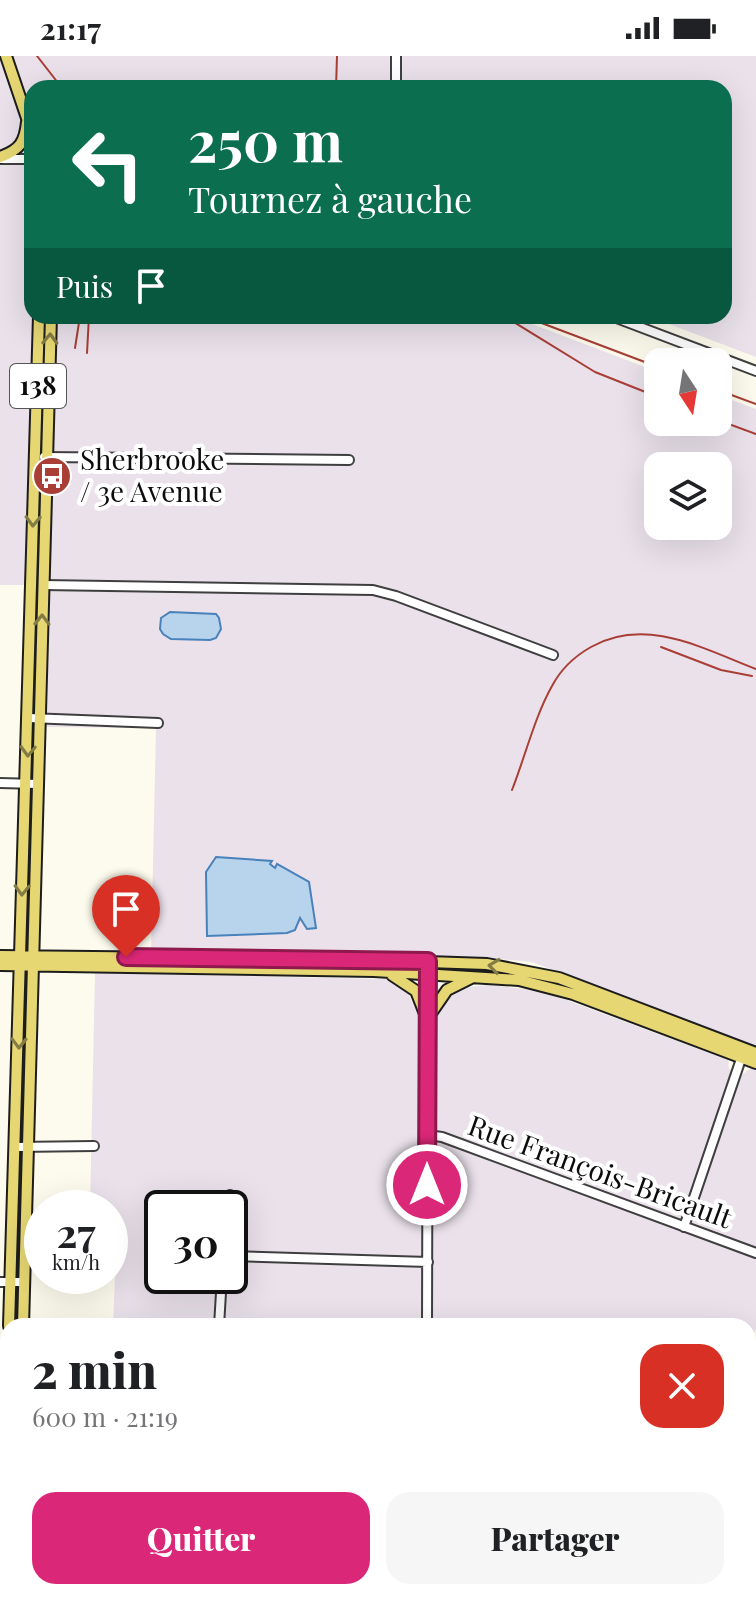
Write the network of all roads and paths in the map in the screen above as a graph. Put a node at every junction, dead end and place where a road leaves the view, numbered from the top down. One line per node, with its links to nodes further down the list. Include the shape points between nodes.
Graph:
1 (6, 56): 4 (main road)
2 (396, 56): 3 (street)
3 (396, 80)
4 (24, 107)
5 (24, 141): 6 (main road)
6 (0, 158): 7 (street)
7 (24, 159)
8 (39, 324): 12 (main road, 138)
9 (50, 324): 12 (main road, 138, one-way to 9)
10 (632, 324): 11 (street)
11 (756, 371)
12 (41, 457): 13 (street); 14 (main road, 138, one-way to 14); 15 (main road, 138)
13 (349, 460)
14 (30, 585): 15 (main road); 16 (main road, 138)
15 (43, 585): 16 (main road, 138, one-way to 15); 17 (street, via 373,590)
16 (35, 654): 18 (main road, 138)
17 (553, 655)
18 (34, 718): 19 (street); 21 (main road, 138, one-way to 21); 22 (main road, 138)
19 (158, 723)
20 (0, 783): 21 (street)
21 (26, 784): 22 (street); 23 (main road, 138)
22 (38, 784): 24 (main road, 138)
23 (23, 862): 24 (main road); 27 (main road, 138, one-way to 27)
24 (37, 863): 26 (main road, 138)
25 (0, 956): 27 (main road)
26 (34, 960): 27 (main road); 29 (main road); 38 (main road, 138)
27 (20, 961): 28 (main road); 37 (main road, 138, one-way to 37)
28 (0, 965)
29 (292, 965): 30 (main road); 31 (main road)
30 (428, 967): 31 (main road); 32 (main road); 33 (street); 34 (main road, one-way to 30, via 559,978 487,964)
31 (374, 971): 33 (main road, via 401,979 416,991)
32 (484, 977): 33 (main road, via 447,990); 34 (main road, via 573,994)
33 (427, 1019): 39 (street)
34 (743, 1053): 35 (main road); 36 (main road); 46 (street)
35 (756, 1053)
36 (756, 1063)
37 (18, 1079): 38 (main road); 41 (main road, 138)
38 (31, 1080): 42 (main road, 138)
39 (427, 1135): 46 (street, Rue François-Bricault); 51 (street)
40 (94, 1146): 42 (street)
41 (16, 1147): 42 (street); 44 (main road, 138)
42 (29, 1147): 43 (main road, 138)
43 (27, 1190)
44 (14, 1199): 45 (main road); 47 (main road, 138)
45 (24, 1199)
46 (684, 1227): 49 (street, Rue François-Bricault)
47 (12, 1238): 48 (main road); 52 (main road, 138)
48 (24, 1239)
49 (756, 1253)
50 (248, 1257): 51 (street)
51 (428, 1262): 58 (street)
52 (5, 1282): 55 (main road, 138)
53 (24, 1294): 56 (main road, 138)
54 (221, 1294): 57 (street)
55 (8, 1318)
56 (23, 1318)
57 (219, 1318)
58 (427, 1318)

